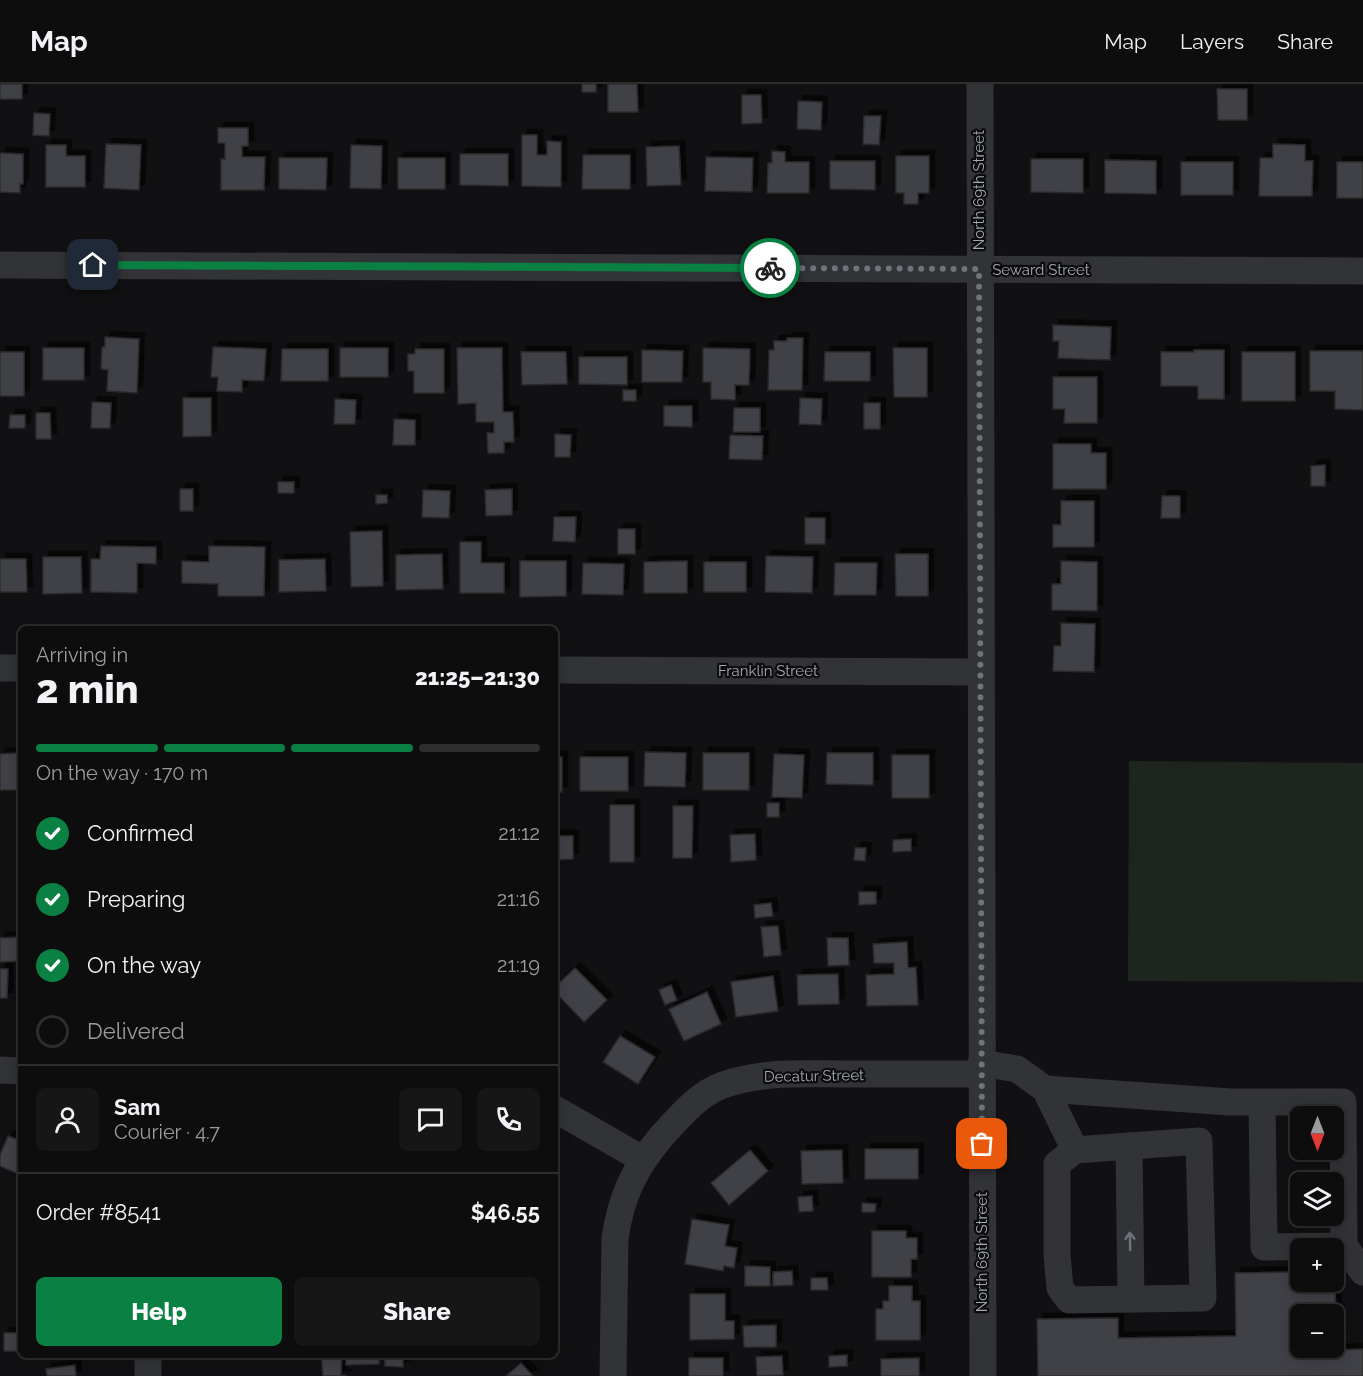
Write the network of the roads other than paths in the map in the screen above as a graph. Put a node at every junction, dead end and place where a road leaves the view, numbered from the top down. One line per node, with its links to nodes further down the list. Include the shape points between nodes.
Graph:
1 (980, 84): 3 (street, North 69th Street)
2 (0, 265): 3 (street, Seward Street)
3 (979, 269): 4 (street, Seward Street); 8 (street, North 69th Street)
4 (1363, 272)
5 (0, 668): 6 (street)
6 (18, 668)
7 (558, 670): 8 (street, Franklin Street)
8 (980, 672): 9 (street, North 69th Street)
9 (981, 1069): 12 (street, Decatur Street, via 1017,1070); 17 (street, Decatur Street, via 765,1074 722,1086 697,1100); 26 (street, North 69th Street)
10 (0, 1070): 11 (street)
11 (18, 1071)
12 (1045, 1089): 13 (street); 16 (street)
13 (1262, 1102): 18 (street, via 1343,1102); 20 (street, via 1264,1247)
14 (558, 1111): 17 (street)
15 (1129, 1146): 16 (street); 22 (street, one-way to 15); 22 (street, via 1199,1141 1203,1298)
16 (1075, 1150): 22 (street, via 1057,1164 1060,1288 1069,1300)
17 (642, 1159): 25 (street, Decatur Street, via 617,1219)
18 (1344, 1238)
19 (1344, 1246): 21 (street)
20 (1290, 1247)
21 (1363, 1272)
22 (1131, 1299)
23 (148, 1358): 24 (street)
24 (148, 1376)
25 (613, 1376)
26 (982, 1376)

